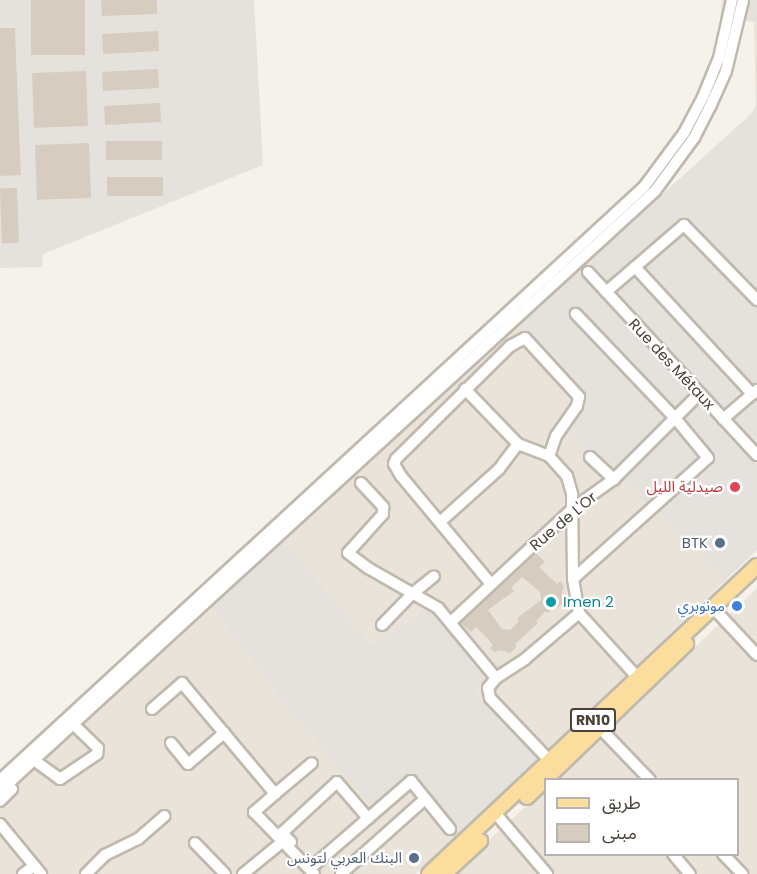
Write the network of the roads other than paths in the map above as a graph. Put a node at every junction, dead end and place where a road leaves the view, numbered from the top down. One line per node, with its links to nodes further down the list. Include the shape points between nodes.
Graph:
1 (732, 0): 42 (street, via 718,58 703,97 684,133 645,187)
2 (743, 0): 43 (street, via 726,71 710,107 694,138 655,191)
3 (635, 267): 5 (street); 6 (street, via 687,225); 9 (street)
4 (588, 272): 5 (street, Rue des Métaux)
5 (606, 292): 10 (street, Rue des Métaux)
6 (757, 300)
7 (576, 314): 11 (street)
8 (465, 389): 13 (street); 15 (street, via 510,346 521,338 529,339 579,397); 20 (street, via 394,464)
9 (755, 392): 12 (street)
10 (699, 393): 11 (street, Rue de L'Or); 12 (street, Rue des Métaux)
11 (675, 418): 17 (street, Rue de L'Or); 24 (street, via 708,455 707,460)
12 (723, 419): 14 (street, Rue des Métaux)
13 (519, 444): 15 (street); 20 (street, via 494,474)
14 (757, 455)
15 (549, 456): 19 (street, via 567,476)
16 (590, 457): 17 (street)
17 (615, 479): 19 (street, Rue de L'Or)
18 (361, 483): 26 (street, via 383,507 383,514 348,553)
19 (572, 509): 24 (street); 25 (street, Rue de L'Or)
20 (440, 522): 25 (street)
21 (757, 566): 32 (main road, RN10)
22 (434, 576): 26 (street)
23 (757, 578): 28 (main road, RN10)
24 (573, 579): 27 (street)
25 (491, 584): 29 (street, Rue de L'Or)
26 (412, 594): 29 (street, via 429,601); 30 (street)
27 (579, 613): 32 (street); 33 (street)
28 (718, 614): 31 (street); 35 (main road, RN10)
29 (451, 622): 33 (street)
30 (382, 625)
31 (757, 655)
32 (638, 677): 38 (main road, RN10)
33 (496, 678): 38 (street, via 488,688 490,698)
34 (152, 709): 36 (street, via 182,683)
35 (600, 728): 41 (street); 48 (main road, RN10)
36 (224, 733): 37 (street, via 191,768); 44 (street)
37 (171, 743)
38 (550, 761): 48 (main road, RN10)
39 (312, 763): 44 (street)
40 (38, 764): 40 (street, via 80,727 98,748 97,754 60,779); 46 (street)
41 (649, 778)
42 (0, 780)
43 (0, 791)
44 (275, 794): 52 (street, via 254,812)
45 (425, 799): 49 (street, via 411,782); 51 (street); 62 (street)
46 (0, 801)
47 (164, 816): 59 (street, via 138,839 105,855)
48 (499, 817): 63 (main road, RN10); 64 (main road, RN10); 65 (street)
49 (368, 818): 57 (street); 57 (street, via 337,782 282,832)
50 (0, 824): 56 (street)
51 (450, 829)
52 (282, 842): 57 (street); 61 (street)
53 (195, 843): 60 (street)
54 (674, 856): 66 (street)
55 (724, 856): 67 (street)
56 (38, 870): 58 (street)
57 (316, 871)
58 (23, 874)
59 (86, 874)
60 (225, 874)
61 (243, 874)
62 (341, 874)
63 (429, 874)
64 (444, 874)
65 (546, 874)
66 (690, 874)
67 (741, 874)

